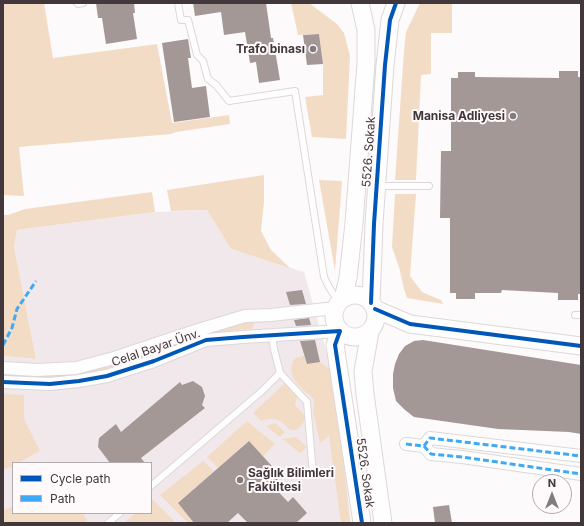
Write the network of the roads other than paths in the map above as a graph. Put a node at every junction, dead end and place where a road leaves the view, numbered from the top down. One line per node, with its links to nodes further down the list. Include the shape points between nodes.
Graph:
1 (77, 3): 2 (lane)
2 (84, 3)
3 (178, 3): 8 (lane, via 182,20 188,20 197,55 203,61 208,79 229,101 295,91 324,277)
4 (360, 3): 8 (street, 5526. Sokak, via 366,30 366,63 348,278)
5 (396, 3): 6 (street, 5526. Sokak, via 390,20 386,58)
6 (377, 186): 7 (lane); 9 (street, 5526. Sokak)
7 (429, 186)
8 (339, 303): 9 (street, via 349,296 361,296); 10 (street, Celal Bayar Ünv.); 12 (street, via 335,320)
9 (373, 306): 11 (street); 13 (street, via 376,321)
10 (271, 315): 14 (street); 16 (street, Celal Bayar Ünv., via 245,316 76,368)
11 (410, 324): 13 (street); 15 (street)
12 (340, 331): 13 (street, via 358,337); 14 (street, Celal Bayar Ünv.); 27 (street, 5526. Sokak, via 336,345)
13 (370, 332): 28 (street, 5526. Sokak, via 363,371)
14 (272, 335): 17 (lane); 18 (street, Celal Bayar Ünv., via 206,340 107,376 50,384)
15 (581, 346)
16 (3, 368)
17 (280, 373): 23 (lane, via 307,402); 24 (lane)
18 (3, 382)
19 (406, 444): 20 (street)
20 (424, 446): 21 (street, via 430,438); 22 (street, via 431,454)
21 (581, 456)
22 (581, 474)
23 (313, 475)
24 (152, 485)
25 (119, 514): 26 (lane)
26 (108, 523)
27 (362, 523)
28 (383, 523)

